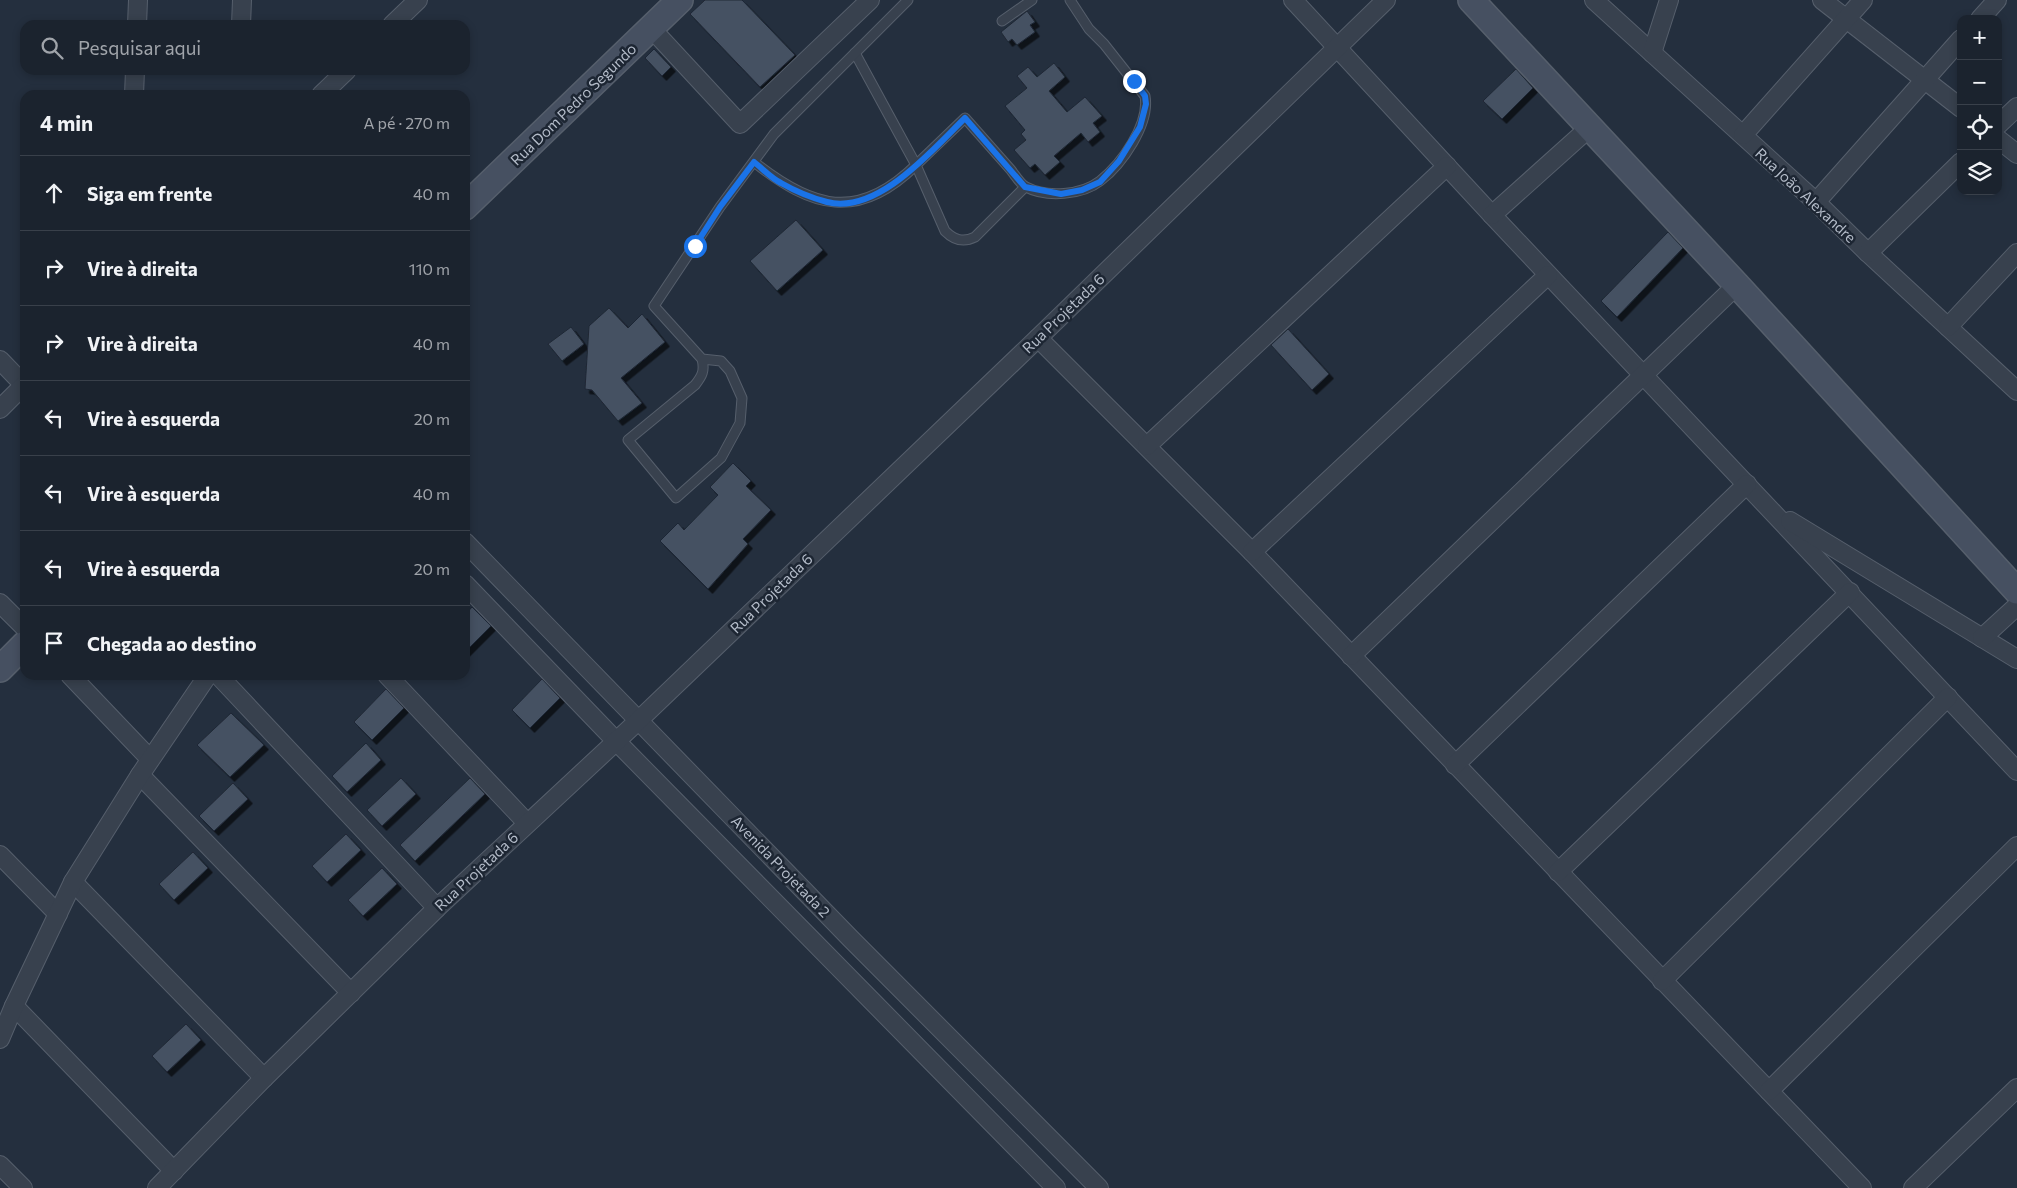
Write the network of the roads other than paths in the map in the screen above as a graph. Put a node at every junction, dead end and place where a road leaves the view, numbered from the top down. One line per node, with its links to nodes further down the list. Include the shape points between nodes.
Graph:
1 (138, 0): 19 (street)
2 (242, 0): 20 (street)
3 (418, 0): 21 (street)
4 (680, 0): 23 (street, Rua Dom Pedro Segundo)
5 (870, 0): 23 (street, via 740,124)
6 (908, 0): 26 (lane)
7 (1032, 0): 22 (lane)
8 (1070, 0): 44 (lane, via 1089,29 1145,96 1146,112 1130,146 1100,182 1061,194)
9 (1293, 0): 25 (street)
10 (1386, 0): 25 (street, Rua Projetada 6)
11 (1471, 0): 36 (street)
12 (1594, 0): 27 (street, Rua João Alexandre)
13 (1669, 0): 27 (street)
14 (1822, 0): 18 (street)
15 (1862, 0): 18 (street)
16 (1997, 0): 17 (street)
17 (1984, 15)
18 (1846, 18): 30 (street); 37 (street)
19 (137, 20)
20 (241, 20)
21 (397, 20)
22 (1002, 21)
23 (651, 28): 45 (street, Rua Dom Pedro Segundo)
24 (1957, 43): 30 (street)
25 (1337, 47): 42 (street); 53 (street, Rua Projetada 6)
26 (855, 53): 40 (lane, via 774,134); 41 (lane)
27 (1652, 53): 37 (street, Rua João Alexandre)
28 (135, 75): 31 (street)
29 (342, 75): 32 (street)
30 (1925, 79): 33 (street); 46 (street)
31 (134, 90)
32 (326, 90)
33 (1957, 105)
34 (2017, 107): 35 (street)
35 (2002, 121)
36 (1589, 128): 47 (street); 51 (street)
37 (1743, 135): 46 (street, Rua João Alexandre)
38 (2002, 142): 39 (street)
39 (2017, 154)
40 (754, 162): 41 (lane, via 779,182 828,203 851,203 881,192 904,178); 54 (lane, via 654,306)
41 (916, 165): 44 (lane, via 965,118); 44 (lane, via 945,231 959,240 975,238)
42 (1448, 166): 47 (street); 61 (street)
43 (1957, 166): 48 (street)
44 (1025, 187)
45 (470, 202)
46 (1816, 202): 48 (street, Rua João Alexandre)
47 (1492, 215): 50 (street)
48 (1868, 253): 52 (street, Rua João Alexandre)
49 (2017, 253): 52 (street)
50 (1548, 275): 56 (street); 65 (street)
51 (1737, 285): 56 (street); 67 (street)
52 (1948, 327): 59 (street, Rua João Alexandre)
53 (1038, 338): 61 (street); 82 (street, Rua Projetada 6)
54 (702, 359): 54 (lane, via 702,375 695,386 628,440 676,498 721,458 742,415 742,398 730,371 721,361)
55 (0, 360): 57 (street)
56 (1643, 375): 62 (street); 74 (street)
57 (20, 380)
58 (20, 390): 60 (street)
59 (2017, 391)
60 (0, 409)
61 (1147, 446): 65 (street)
62 (1747, 484): 63 (street); 85 (street)
63 (1768, 508): 68 (street); 72 (street)
64 (470, 547): 82 (street, Avenida Projetada 2)
65 (1252, 552): 74 (street)
66 (470, 589): 83 (street, Avenida Projetada 2)
67 (2017, 591)
68 (1850, 592): 81 (street); 91 (street)
69 (0, 603): 71 (street)
70 (2017, 606): 72 (street)
71 (20, 623)
72 (1982, 638): 75 (street)
73 (20, 649): 76 (street)
74 (1351, 656): 85 (street)
75 (2017, 659)
76 (0, 670)
77 (75, 680): 84 (street)
78 (205, 680): 84 (street)
79 (223, 680): 93 (street)
80 (392, 680): 88 (street)
81 (1948, 697): 86 (street); 95 (street)
82 (639, 720): 83 (street, Rua Projetada 6); 107 (street, Avenida Projetada 2, via 858,946)
83 (616, 741): 88 (street, Rua Projetada 6); 106 (street, Avenida Projetada 2)
84 (150, 760): 87 (street)
85 (1455, 766): 91 (street)
86 (2017, 771)
87 (140, 775): 92 (street); 96 (street)
88 (527, 823): 93 (street, Rua Projetada 6)
89 (2017, 846): 101 (street)
90 (3, 863): 94 (street)
91 (1558, 872): 95 (street)
92 (73, 882): 94 (street); 99 (street)
93 (437, 908): 96 (street, Rua Projetada 6)
94 (58, 914): 97 (street)
95 (1662, 981): 101 (street)
96 (351, 993): 99 (street, Rua Projetada 6)
97 (14, 1006): 98 (street); 103 (street)
98 (0, 1039)
99 (264, 1078): 103 (street, Rua Projetada 6)
100 (2017, 1088): 109 (street)
101 (1769, 1091): 108 (street)
102 (0, 1166): 104 (street)
103 (174, 1171): 105 (street, Rua Projetada 6)
104 (23, 1188)
105 (158, 1188)
106 (1056, 1188)
107 (1100, 1188)
108 (1862, 1188)
109 (1913, 1188)

